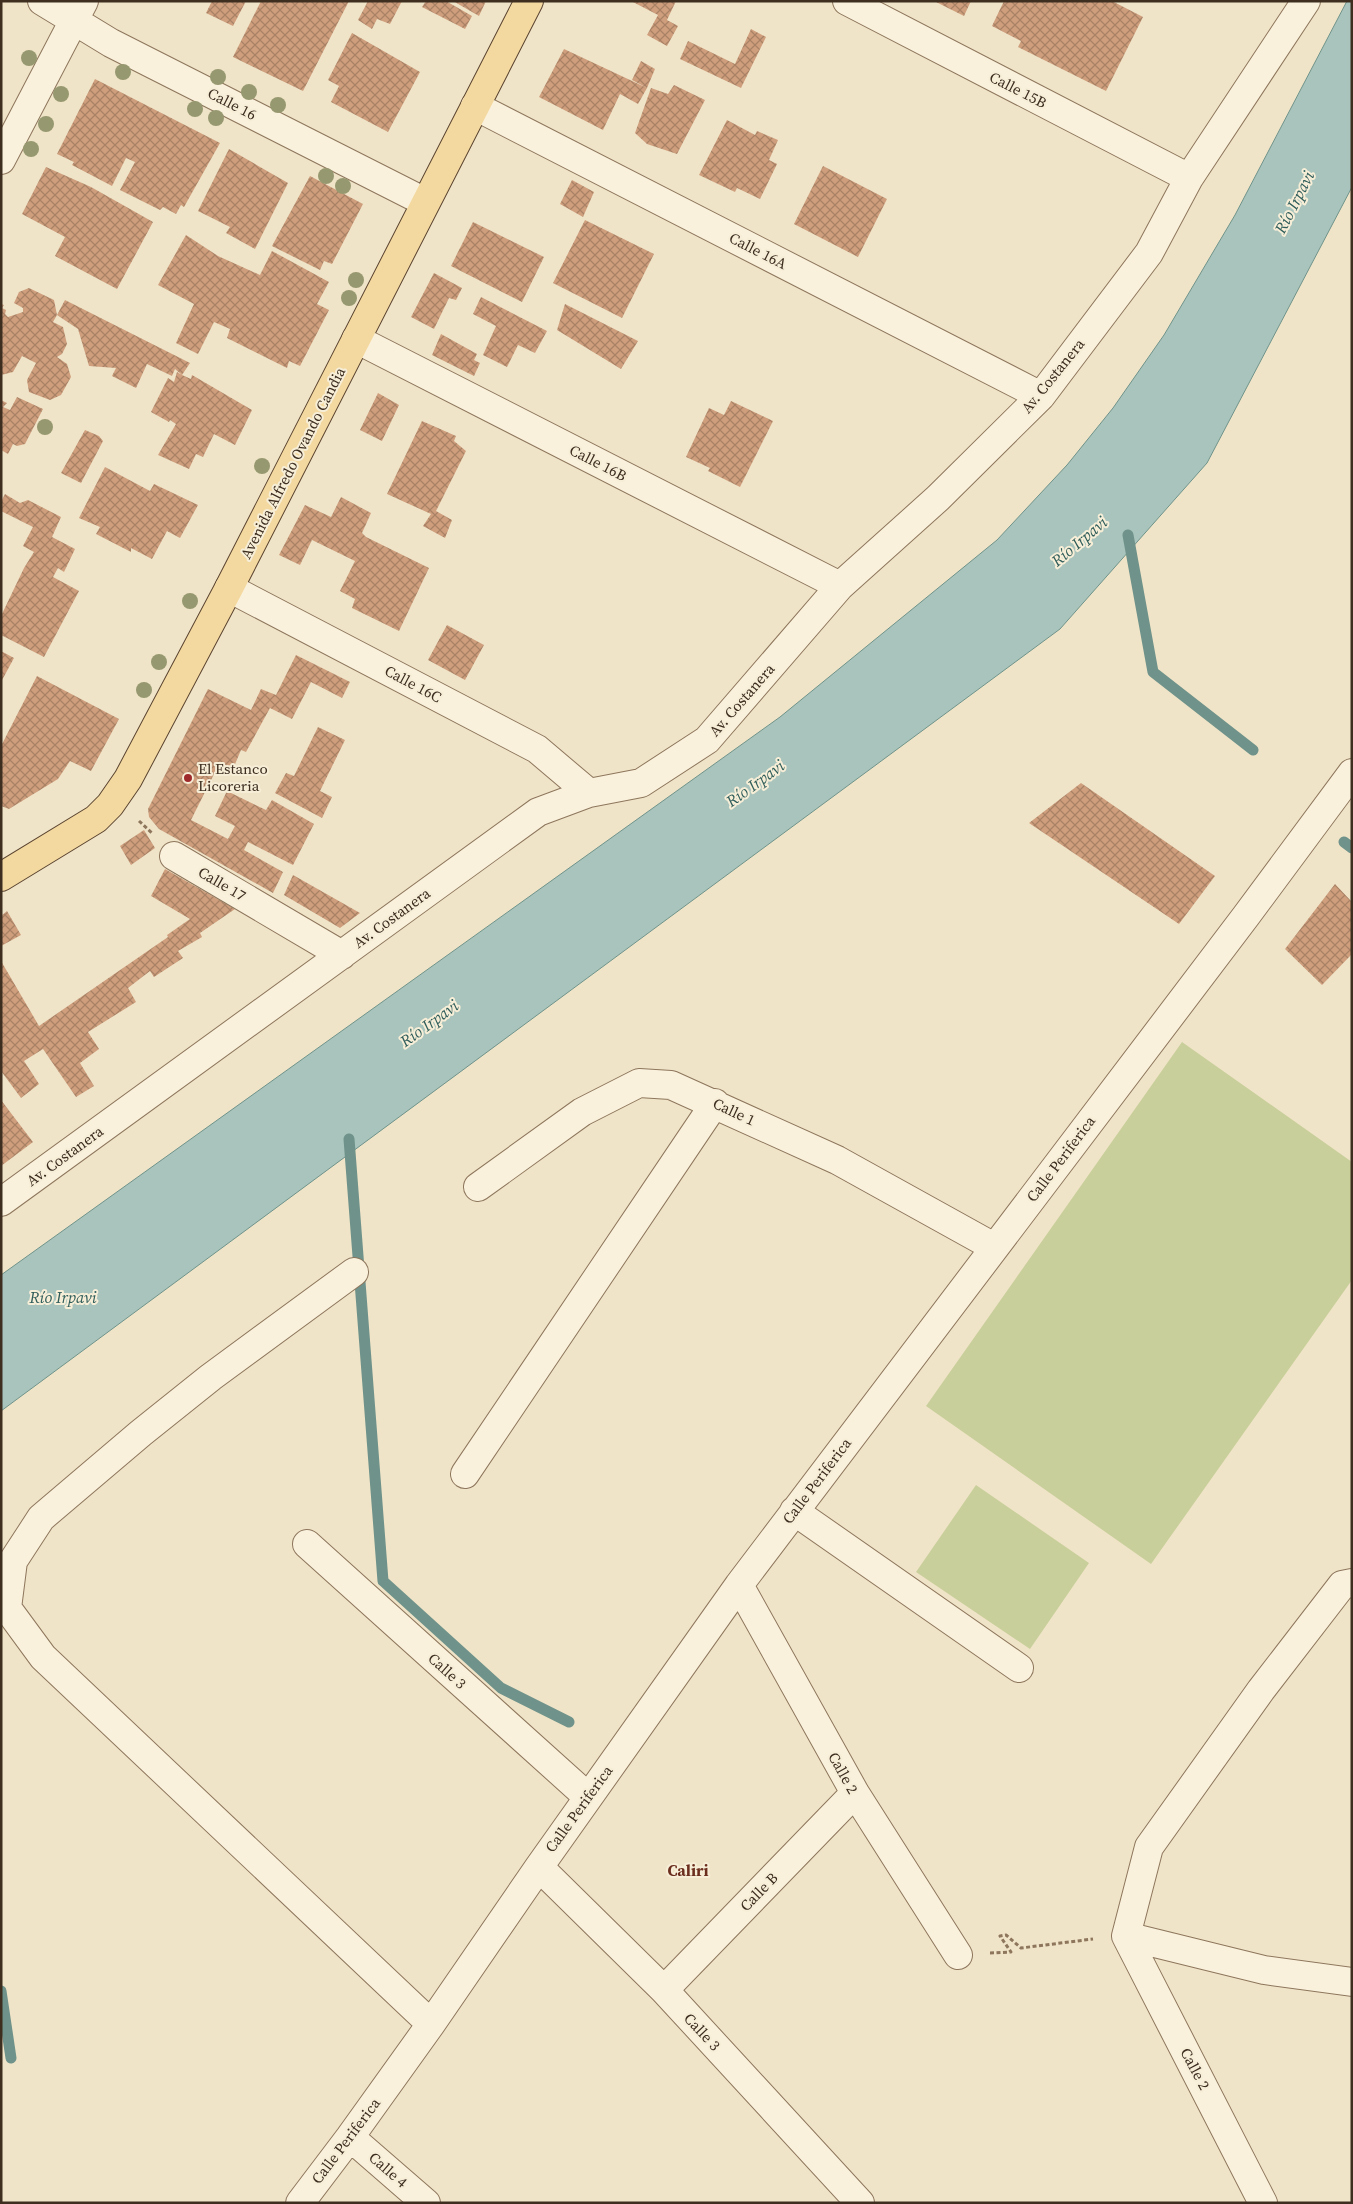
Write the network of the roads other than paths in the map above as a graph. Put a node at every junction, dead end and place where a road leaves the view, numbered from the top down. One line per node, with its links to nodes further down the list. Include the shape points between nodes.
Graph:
1 (42, 1): 5 (street, Calle 16)
2 (529, 1): 6 (main road, Avenida Alfredo Ovando Candia)
3 (847, 1): 8 (street, Calle 15B)
4 (1306, 1): 8 (street, Av. Costanera)
5 (79, 12): 7 (street); 9 (street, Calle 16)
6 (475, 106): 9 (main road, Avenida Alfredo Ovando Candia); 11 (street, Calle 16A)
7 (1, 160)
8 (1189, 178): 11 (street, Av. Costanera, via 1149,253)
9 (425, 202): 10 (main road, Avenida Alfredo Ovando Candia)
10 (356, 339): 12 (street, Calle 16B); 13 (main road, Avenida Alfredo Ovando Candia)
11 (1042, 396): 12 (street, Av. Costanera, via 938,498)
12 (840, 586): 15 (street, Av. Costanera, via 707,740 641,783)
13 (229, 588): 15 (street, Calle 16C, via 537,750); 17 (main road, Avenida Alfredo Ovando Candia, via 128,779 110,805 79,831)
14 (1352, 773): 22 (street, Calle Periferica)
15 (589, 793): 18 (street, Av. Costanera, via 538,812)
16 (174, 856): 18 (street, Calle 17)
17 (4, 869)
18 (342, 955): 21 (street, Av. Costanera)
19 (714, 1103): 20 (street, Calle 1, via 671,1085 640,1083 582,1112); 22 (street, Calle 1, via 837,1160); 24 (street)
20 (478, 1187)
21 (1, 1202)
22 (994, 1247): 25 (street, Calle Periferica)
23 (354, 1272): 37 (street, via 211,1377 41,1518 13,1562 7,1608 43,1657)
24 (465, 1474)
25 (794, 1511): 28 (street, Calle Periferica); 29 (street)
26 (307, 1544): 31 (street, Calle 3)
27 (1352, 1583): 33 (street, via 1342,1585 1336,1592 1149,1847)
28 (739, 1585): 30 (street, Calle 2); 31 (street, Calle Periferica)
29 (1019, 1668)
30 (854, 1794): 34 (street, Calle 2); 36 (street, Calle B)
31 (588, 1797): 32 (street, Calle Periferica)
32 (539, 1866): 36 (street, Calle 3); 37 (street, Calle Periferica)
33 (1126, 1936): 35 (street, via 1264,1970); 42 (street, Calle 2)
34 (958, 1955)
35 (1346, 1976)
36 (664, 1990): 41 (street, Calle 3)
37 (431, 2024): 38 (street, Calle Periferica)
38 (350, 2137): 39 (street, Calle Periferica); 40 (street, Calle 4)
39 (300, 2203)
40 (426, 2203)
41 (860, 2203)
42 (1263, 2203)

